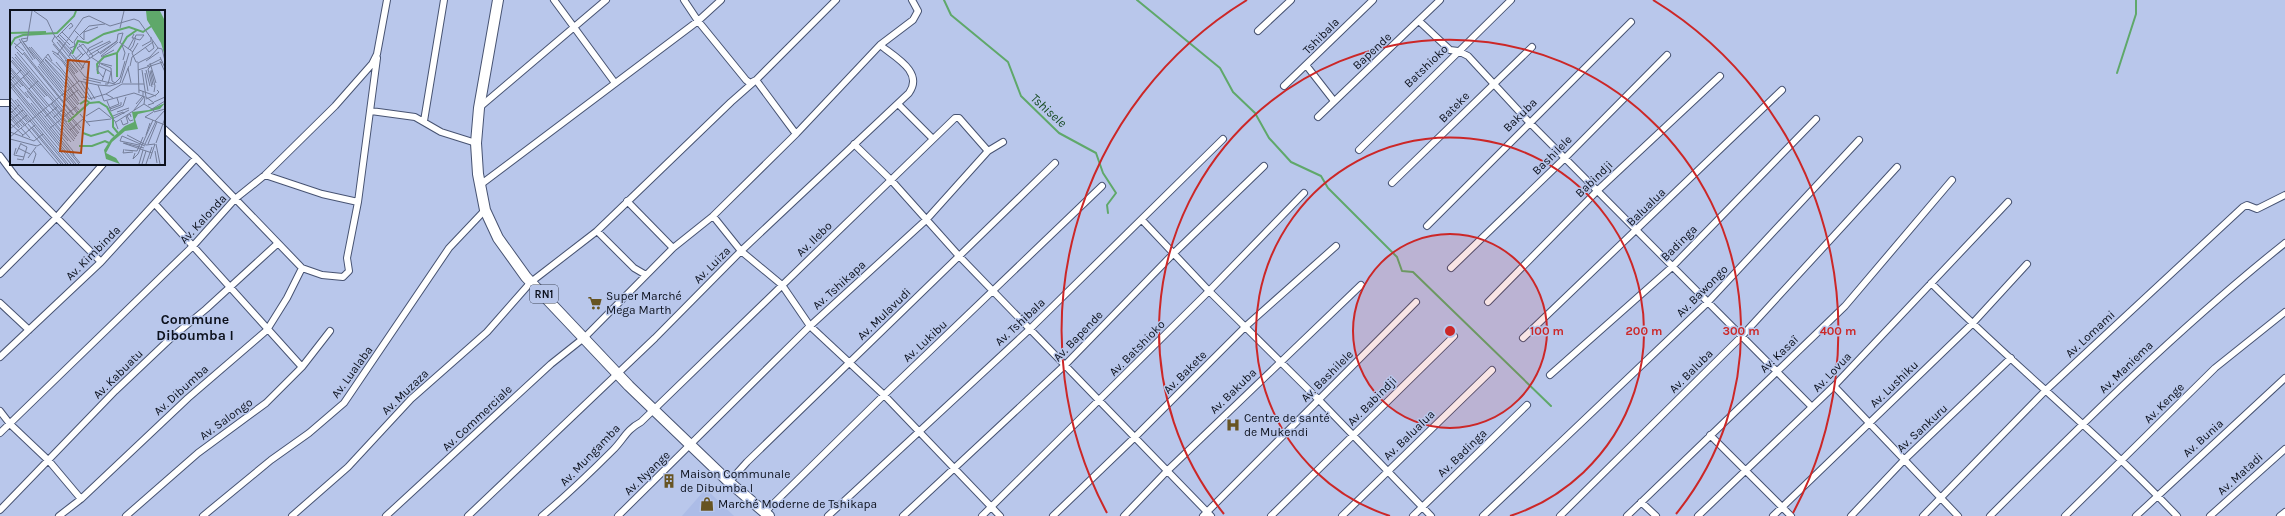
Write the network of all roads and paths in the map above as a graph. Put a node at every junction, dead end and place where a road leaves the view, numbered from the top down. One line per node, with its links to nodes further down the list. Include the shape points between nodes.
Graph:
1 (387, 0): 22 (street, Av. Kalonda)
2 (444, 0): 39 (street)
3 (498, 0): 35 (highway, RN1)
4 (554, 0): 17 (street)
5 (606, 0): 17 (street)
6 (684, 0): 14 (street)
7 (721, 0): 14 (street)
8 (836, 0): 26 (street, Av. Muzaza)
9 (912, 0): 19 (street, Av. Commerciale, via 918,11 913,20)
10 (1291, 0): 18 (street)
11 (1373, 0): 24 (street, Tshibala)
12 (1440, 0): 15 (street, Bapende)
13 (1511, 0): 21 (street, Batshioko)
14 (698, 21): 26 (street, via 746,80 750,83); 27 (street)
15 (1419, 21): 21 (street, via 1450,50); 31 (street, Bapende)
16 (1631, 22): 40 (street, Bakuba)
17 (572, 28): 27 (street); 35 (street)
18 (1258, 31)
19 (880, 45): 34 (street, Av. Luiza, via 910,70 914,78 914,86); 42 (street, Av. Commerciale)
20 (1532, 47): 28 (street, Bateke)
21 (1458, 51): 28 (street, via 1468,56); 49 (street, Batshioko)
22 (377, 54): 36 (street); 58 (street, Av. Kalonda, via 372,64 335,106)
23 (1667, 55): 52 (street, Bashilele)
24 (1306, 65): 29 (street, Tshibala); 31 (street)
25 (1720, 76): 64 (street, Babindji)
26 (756, 80): 42 (street); 68 (street, Av. Muzaza)
27 (615, 83): 62 (street)
28 (1494, 83): 40 (street); 61 (street, Bateke)
29 (1284, 86)
30 (1782, 90): 79 (street, Balualua)
31 (1334, 101): 37 (street, Bapende)
32 (0, 103): 33 (street)
33 (10, 104)
34 (898, 104): 43 (street); 48 (street, Av. Luiza)
35 (479, 108): 47 (highway, RN1)
36 (371, 111): 39 (street, via 416,116); 69 (street)
37 (1318, 116)
38 (1816, 119): 90 (street, Badinga)
39 (424, 121): 47 (street, via 441,132)
40 (1529, 122): 52 (street); 77 (street, Bakuba)
41 (165, 130): 53 (street)
42 (796, 134): 73 (street, Av. Commerciale)
43 (933, 139): 50 (street, Av. Ilebo, via 957,117); 59 (street, Av. Ilebo)
44 (1223, 139): 76 (street, Av. Tshibala)
45 (1860, 140): 105 (street, Av. Bawongo)
46 (1003, 142): 50 (street, Av. Tshikapa)
47 (476, 144): 62 (highway, RN1)
48 (854, 144): 59 (street); 85 (street, Av. Luiza)
49 (1359, 150)
50 (988, 151): 75 (street, Av. Tshikapa)
51 (0, 156): 74 (street, via 14,176)
52 (1566, 157): 64 (street); 92 (street, Bashilele)
53 (196, 158): 67 (street); 71 (street, Av. Kimbinda)
54 (1055, 164): 87 (street, Av. Mulavudi)
55 (102, 165): 74 (street)
56 (1264, 166): 86 (street, Av. Bapende)
57 (1897, 167): 116 (street, Av. Baluba)
58 (265, 175): 67 (street, Av. Kalonda); 69 (street, via 322,194)
59 (891, 180): 75 (street); 97 (street, Av. Ilebo)
60 (1952, 180): 125 (street, Av. Kasaï, via 1845,306)
61 (1392, 183)
62 (480, 185): 72 (highway, RN1)
63 (1102, 186): 100 (street, Av. Lukibu)
64 (1598, 190): 79 (street); 103 (street, Babindji)
65 (1304, 193): 101 (street, Av. Batshioko)
66 (2285, 195): 130 (street, Av. Lomami, via 2257,209 2247,205 2243,207)
67 (235, 199): 81 (street); 82 (street, Av. Kalonda)
68 (627, 201): 78 (street, Av. Muzaza); 84 (street)
69 (358, 202): 91 (street, via 347,258 349,271 346,275 322,275)
70 (2008, 202): 96 (street, Av. Lovua)
71 (155, 204): 82 (street); 88 (street, Av. Kimbinda)
72 (485, 210): 95 (highway, RN1, via 498,238); 169 (street, Av. Lualaba, via 449,248 344,403)
73 (713, 216): 84 (street, Av. Commerciale); 85 (street)
74 (56, 218): 88 (street); 93 (street)
75 (926, 220): 87 (street); 108 (street, Av. Tshikapa)
76 (1142, 220): 86 (street); 110 (street, Av. Tshibala)
77 (1427, 226)
78 (597, 231): 94 (street, via 634,268); 95 (street, Av. Muzaza)
79 (1637, 231): 90 (street); 117 (street, Balualua)
80 (2285, 243): 140 (street, Av. Maniema, via 2150,358)
81 (277, 244): 91 (street); 99 (street, Av. Kabuatu)
82 (193, 246): 99 (street); 138 (street, Av. Kalonda)
83 (1336, 246): 109 (street, Av. Bakete)
84 (673, 248): 94 (street, Av. Commerciale)
85 (741, 251): 97 (street); 126 (street, Av. Luiza)
86 (1174, 253): 101 (street); 122 (street, Av. Bapende)
87 (959, 256): 100 (street); 121 (street, Av. Mulavudi)
88 (101, 262): 111 (street, Av. Kimbinda)
89 (2027, 264): 107 (street, Av. Lushiku)
90 (1672, 267): 105 (street); 127 (street, Badinga)
91 (302, 268): 112 (street, Av. Dibumba)
92 (1451, 268)
93 (0, 274)
94 (646, 275): 115 (street, Av. Commerciale)
95 (531, 282): 115 (highway, RN1); 170 (street, Av. Muzaza, via 487,332 411,399 348,467)
96 (1931, 283): 107 (street); 129 (street, Av. Lovua)
97 (782, 285): 108 (street); 136 (street, Av. Ilebo)
98 (1361, 285): 120 (street, Av. Bakuba)
99 (230, 287): 112 (street); 150 (street, Av. Kabuatu, via 115,391)
100 (994, 290): 110 (street); 131 (street, Av. Lukibu)
101 (1209, 291): 109 (street); 132 (street, Av. Batshioko)
102 (1416, 302): 133 (street, Av. Bashilele)
103 (1488, 302)
104 (0, 303): 111 (street)
105 (1707, 303): 116 (street); 185 (street, Av. Bawongo)
106 (2285, 312): 149 (street, Av. Kenge, via 2215,368)
107 (1972, 324): 119 (street); 139 (street, Av. Lushiku)
108 (810, 326): 121 (street); 146 (street, Av. Tshikapa)
109 (1246, 326): 120 (street); 145 (street, Av. Bakete)
110 (1030, 328): 122 (street); 141 (street, Av. Tshibala)
111 (29, 330): 118 (street, Av. Kimbinda)
112 (267, 330): 123 (street); 158 (street, Av. Dibumba, via 188,398)
113 (330, 331): 123 (street, Av. Salongo)
114 (1454, 336): 143 (street, Av. Babindji)
115 (585, 337): 126 (highway, RN1); 171 (street, Av. Commerciale, via 551,364)
116 (1741, 337): 125 (street); 186 (street, Av. Baluba)
117 (1523, 338)
118 (0, 357)
119 (2011, 358): 130 (street); 148 (street, Av. Sankuru)
120 (1280, 361): 133 (street); 152 (street, Av. Bakuba)
121 (848, 364): 131 (street); 155 (street, Av. Mulavudi)
122 (1066, 364): 132 (street); 151 (street, Av. Bapende)
123 (302, 367): 168 (street, Av. Salongo, via 266,403 198,453)
124 (1492, 370): 154 (street, Av. Balualua)
125 (1776, 371): 135 (street); 144 (street, Av. Kasaï)
126 (617, 374): 136 (highway, RN1); 172 (street, Av. Luiza)
127 (1550, 375)
128 (2285, 378): 156 (street, Av. Bunia)
129 (1834, 386): 135 (street, Av. Lovua); 139 (street)
130 (2046, 390): 140 (street); 157 (street, Av. Lomami)
131 (884, 395): 141 (street); 165 (street, Av. Lukibu)
132 (1100, 400): 145 (street); 160 (street, Av. Batshioko)
133 (1319, 400): 143 (street); 166 (street, Av. Bashilele)
134 (1527, 405): 161 (street, Av. Badinga)
135 (1812, 407): 153 (street, Av. Lovua)
136 (652, 409): 146 (highway, RN1); 173 (street, Av. Mungamba, via 641,422 626,432 617,446 570,492)
137 (0, 411): 138 (street)
138 (10, 424): 142 (street, Av. Kalonda); 150 (street)
139 (1869, 424): 148 (street); 162 (street, Av. Lushiku)
140 (2082, 426): 149 (street); 195 (street, Av. Maniema)
141 (918, 431): 151 (street); 175 (street, Av. Tshibala)
142 (0, 433)
143 (1354, 435): 154 (street); 181 (street, Av. Babindji)
144 (1710, 436): 153 (street); 159 (street, Av. Kasaï)
145 (1135, 437): 152 (street); 179 (street, Av. Bakete)
146 (690, 446): 155 (highway, RN1); 174 (street, Av. Nyange)
147 (2285, 449): 199 (street, Av. Matadi)
148 (1905, 459): 157 (street); 192 (street, Av. Sankuru)
149 (2122, 459): 156 (street); 196 (street, Av. Kenge)
150 (49, 461): 158 (street); 163 (street, Av. Kabuatu)
151 (955, 468): 160 (street); 176 (street, Av. Bapende)
152 (1167, 471): 166 (street); 180 (street, Av. Bakuba)
153 (1746, 471): 162 (street); 189 (street, Av. Lovua)
154 (1387, 472): 161 (street); 182 (street, Av. Balualua)
155 (729, 482): 165 (highway, RN1)
156 (2157, 495): 197 (street, Av. Bunia); 198 (street)
157 (1939, 498): 193 (street, Av. Lomami); 194 (street)
158 (80, 499): 167 (street, Av. Dibumba)
159 (1641, 502): 187 (street, Av. Kasaï); 188 (street)
160 (991, 507): 177 (street, Av. Batshioko); 178 (street)
161 (1422, 507): 183 (street, Av. Badinga); 184 (street)
162 (1783, 507): 190 (street, Av. Lushiku); 191 (street)
163 (0, 510)
164 (2285, 512): 200 (street)
165 (767, 514)
166 (1207, 515)
167 (59, 516)
168 (126, 516)
169 (203, 516)
170 (292, 516)
171 (386, 516)
172 (468, 516)
173 (542, 516)
174 (618, 516)
175 (828, 516)
176 (904, 516)
177 (982, 516)
178 (1000, 516)
179 (1053, 516)
180 (1124, 516)
181 (1271, 516)
182 (1342, 516)
183 (1413, 516)
184 (1431, 516)
185 (1483, 516)
186 (1560, 516)
187 (1627, 516)
188 (1656, 516)
189 (1698, 516)
190 (1773, 516)
191 (1791, 516)
192 (1851, 516)
193 (1923, 516)
194 (1958, 516)
195 (1990, 516)
196 (2065, 516)
197 (2136, 516)
198 (2177, 516)
199 (2210, 516)
200 (2280, 516)

